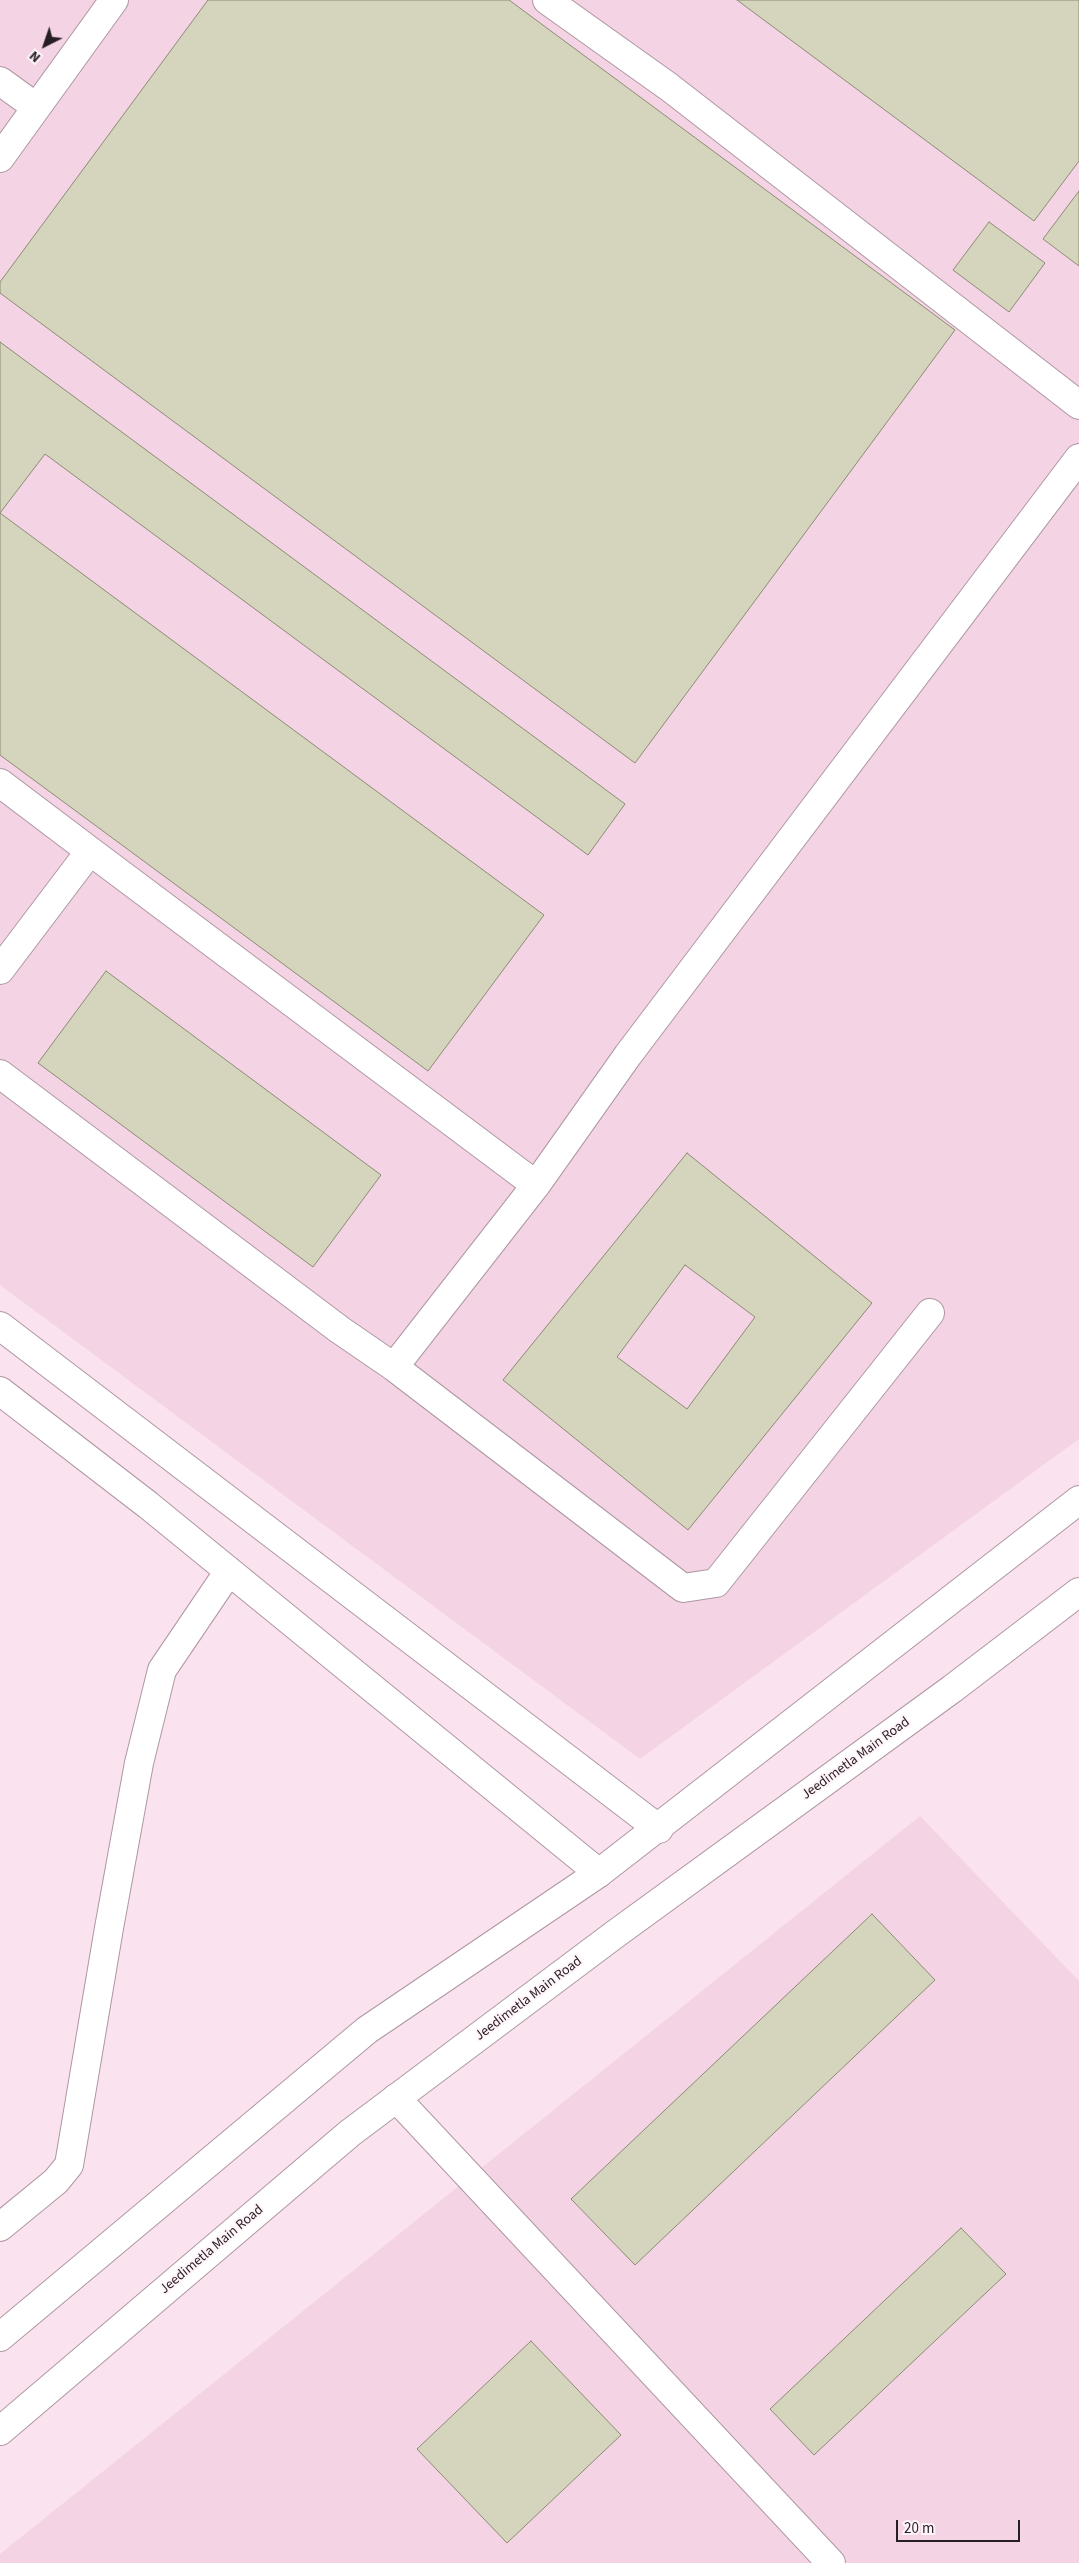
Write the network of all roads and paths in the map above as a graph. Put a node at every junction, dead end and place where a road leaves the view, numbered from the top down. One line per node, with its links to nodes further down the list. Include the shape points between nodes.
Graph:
1 (114, 0): 4 (main road)
2 (547, 0): 6 (main road, via 669,87)
3 (0, 81): 4 (main road)
4 (36, 107): 5 (main road)
5 (0, 158)
6 (1079, 405)
7 (1079, 458): 12 (main road, via 628,1055)
8 (0, 783): 9 (main road)
9 (90, 851): 10 (main road); 12 (main road)
10 (0, 970)
11 (0, 1074): 15 (main road, via 340,1330)
12 (536, 1185): 15 (main road)
13 (930, 1313): 15 (main road, via 716,1583 683,1588)
14 (0, 1326): 20 (main road)
15 (394, 1367)
16 (0, 1391): 18 (main road, via 148,1504)
17 (1079, 1500): 20 (main road)
18 (229, 1571): 21 (main road); 23 (main road, via 162,1670 138,1773 109,1928 70,2164 56,2180)
19 (1079, 1592): 22 (main road, Jeedimetla Main Road)
20 (659, 1828): 21 (main road)
21 (599, 1873): 24 (main road, via 367,2030)
22 (396, 2098): 25 (main road, Jeedimetla Main Road, via 350,2133); 26 (main road)
23 (0, 2227)
24 (0, 2337)
25 (0, 2431)
26 (831, 2563)

